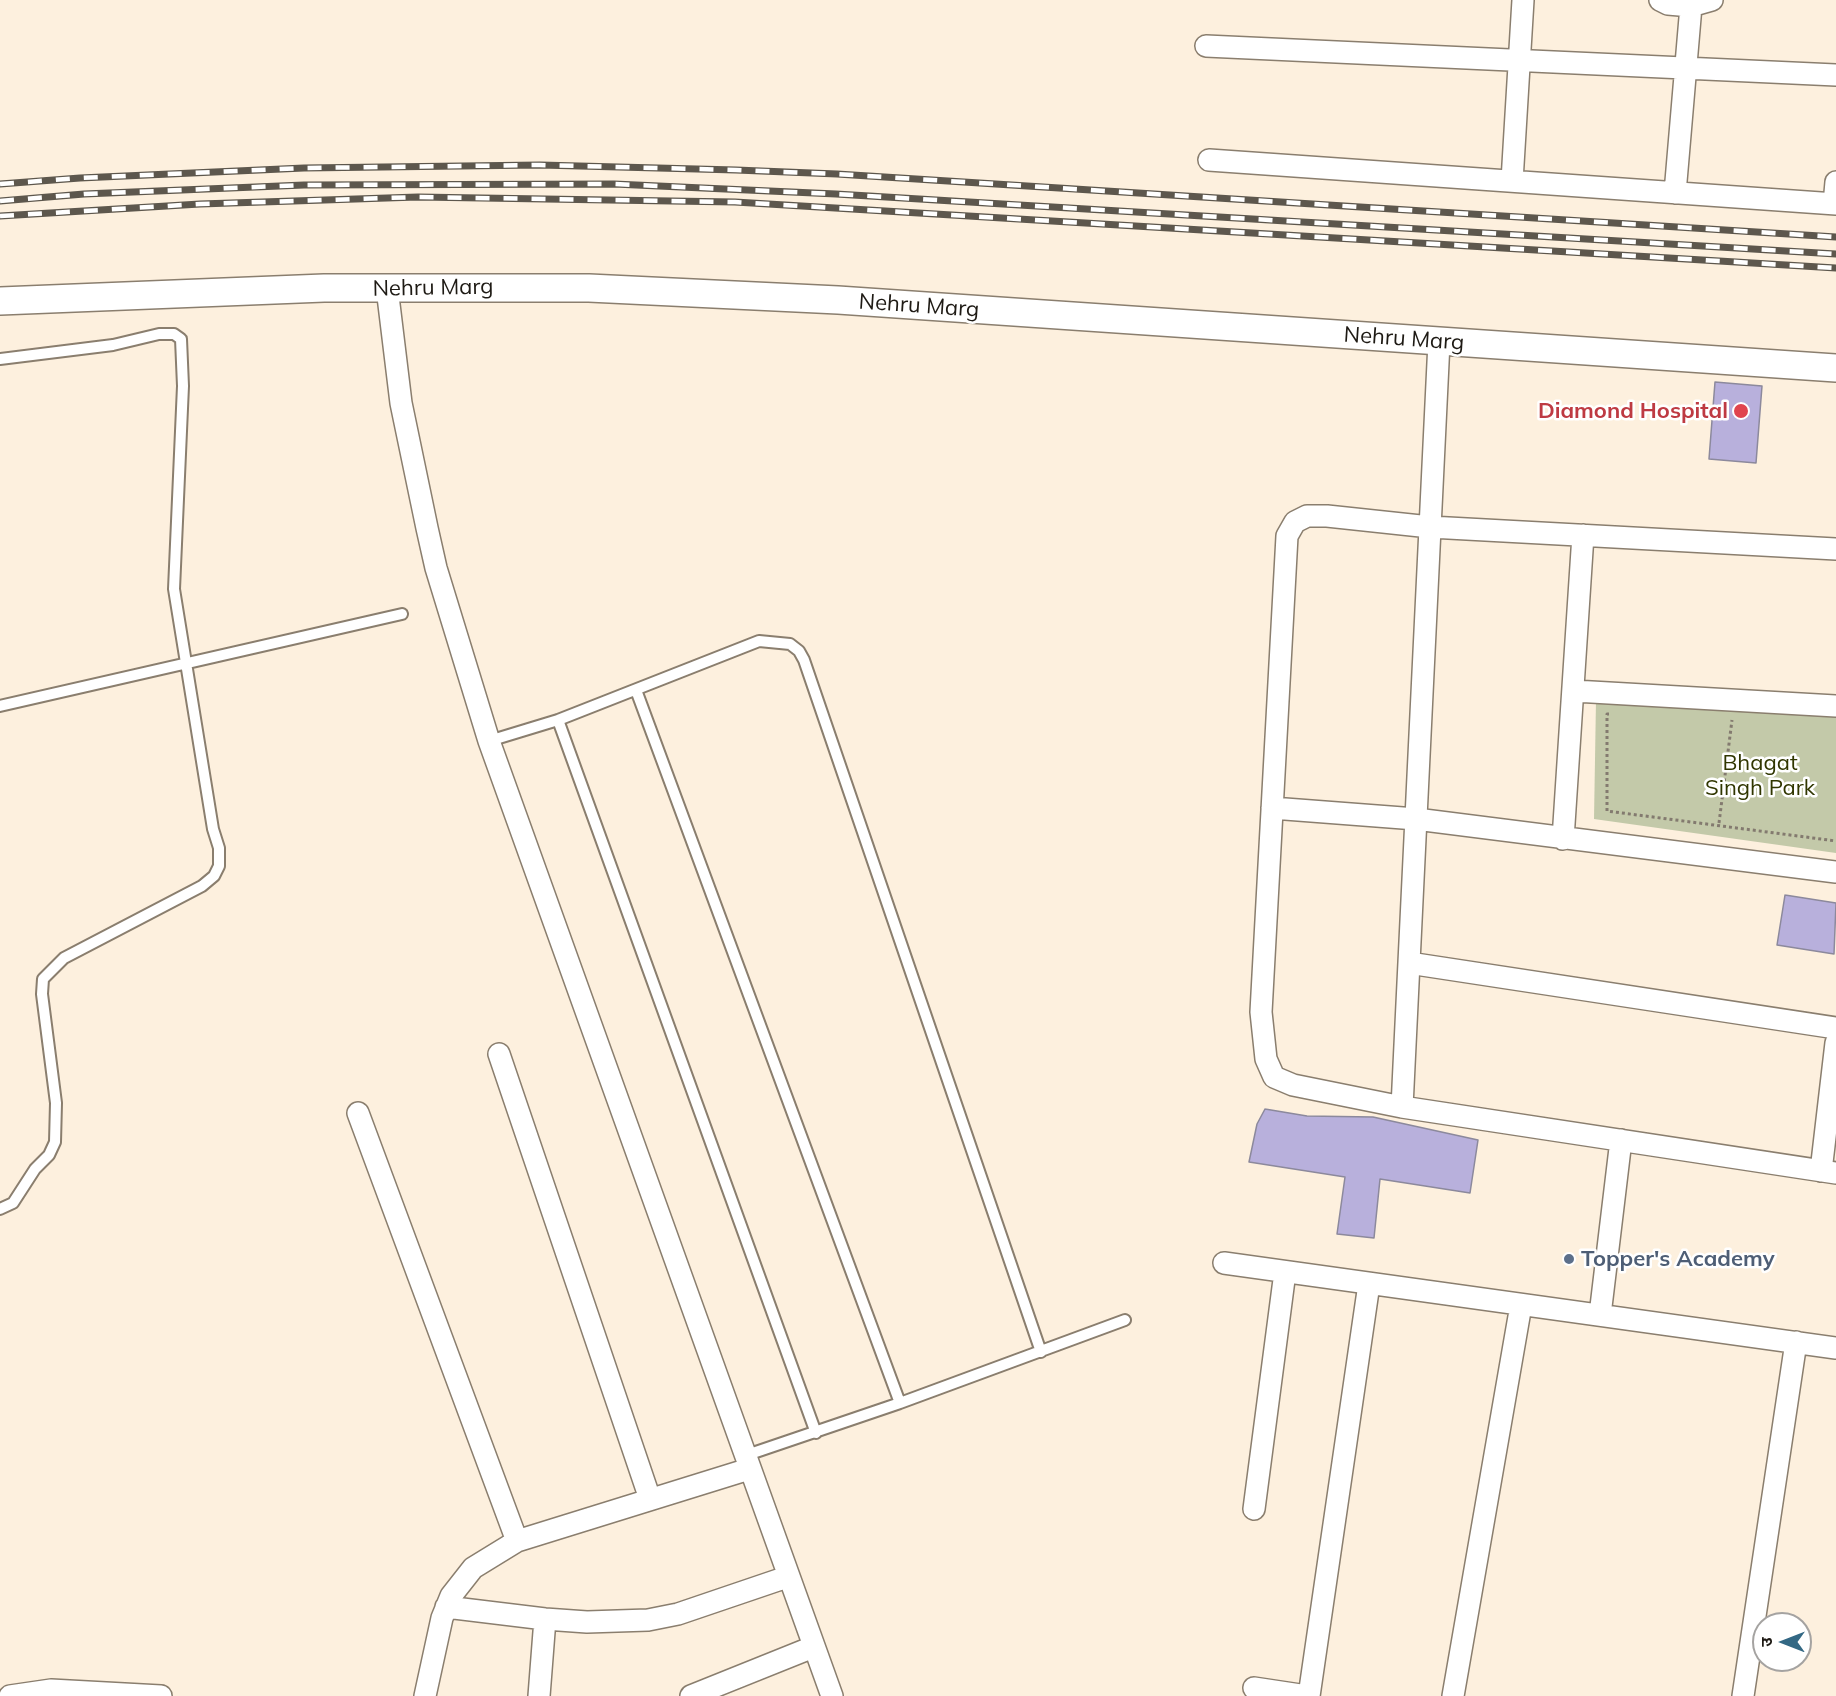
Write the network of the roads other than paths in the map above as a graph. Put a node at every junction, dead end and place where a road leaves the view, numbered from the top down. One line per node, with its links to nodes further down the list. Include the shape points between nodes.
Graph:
1 (1523, 0): 6 (street)
2 (1660, 0): 4 (street)
3 (1712, 0): 4 (street)
4 (1691, 6): 7 (street)
5 (1206, 46): 6 (street)
6 (1519, 61): 7 (street); 10 (street)
7 (1686, 69): 8 (street); 12 (street)
8 (1836, 75)
9 (1209, 160): 10 (street)
10 (1512, 181): 12 (street)
11 (1836, 182): 13 (street)
12 (1675, 193): 13 (street)
13 (1835, 204)
14 (387, 288): 15 (street, Nehru Marg); 16 (street, Nehru Marg, via 557,288 814,299); 29 (street, via 401,402 436,568)
15 (0, 301)
16 (1439, 342): 18 (street, Nehru Marg); 19 (street)
17 (0, 359): 23 (lane, via 113,345 159,334 174,334 181,339 183,386 174,589)
18 (1836, 368)
19 (1430, 527): 20 (street); 30 (street, via 1307,516 1295,522 1287,536); 31 (street)
20 (1583, 535): 21 (street); 25 (street)
21 (1836, 549)
22 (402, 614): 23 (lane)
23 (186, 663): 26 (lane); 42 (lane, via 219,866 202,886 64,958 43,979 56,1104 55,1142 13,1203)
24 (636, 690): 28 (lane); 51 (lane, via 759,641 790,644 804,660); 52 (lane)
25 (1574, 691): 27 (street); 32 (street)
26 (0, 706)
27 (1836, 706)
28 (558, 720): 29 (lane); 53 (lane)
29 (489, 741): 54 (street)
30 (1272, 808): 31 (street); 38 (street, via 1261,1012 1266,1059 1274,1077 1293,1086)
31 (1416, 819): 32 (street); 34 (street)
32 (1563, 839): 33 (street)
33 (1836, 872)
34 (1409, 963): 35 (street); 38 (street)
35 (1836, 1028)
36 (1836, 1043): 41 (street)
37 (500, 1054): 55 (street)
38 (1402, 1107): 40 (street)
39 (358, 1113): 57 (street)
40 (1621, 1140): 41 (street); 47 (street)
41 (1828, 1172)
42 (0, 1209)
43 (1224, 1263): 44 (street)
44 (1285, 1272): 45 (street); 56 (street)
45 (1369, 1284): 46 (street); 69 (street)
46 (1521, 1305): 47 (street); 70 (street)
47 (1600, 1315): 49 (street)
48 (1125, 1320): 51 (lane)
49 (1796, 1342): 50 (street); 71 (street)
50 (1836, 1348)
51 (1041, 1352): 52 (lane)
52 (900, 1403): 53 (lane)
53 (816, 1433): 54 (lane)
54 (746, 1463): 55 (street); 58 (street)
55 (650, 1499): 57 (street)
56 (1254, 1509)
57 (517, 1541): 59 (street, via 473,1568)
58 (787, 1576): 60 (street, via 678,1614 648,1620); 61 (street)
59 (446, 1607): 60 (street); 65 (street)
60 (545, 1620): 66 (street)
61 (813, 1647): 67 (street); 68 (street)
62 (1254, 1689): 69 (street)
63 (10, 1696): 64 (street, via 51,1690)
64 (161, 1696)
65 (425, 1696)
66 (539, 1696)
67 (691, 1696)
68 (832, 1696)
69 (1308, 1696)
70 (1453, 1696)
71 (1743, 1696)

